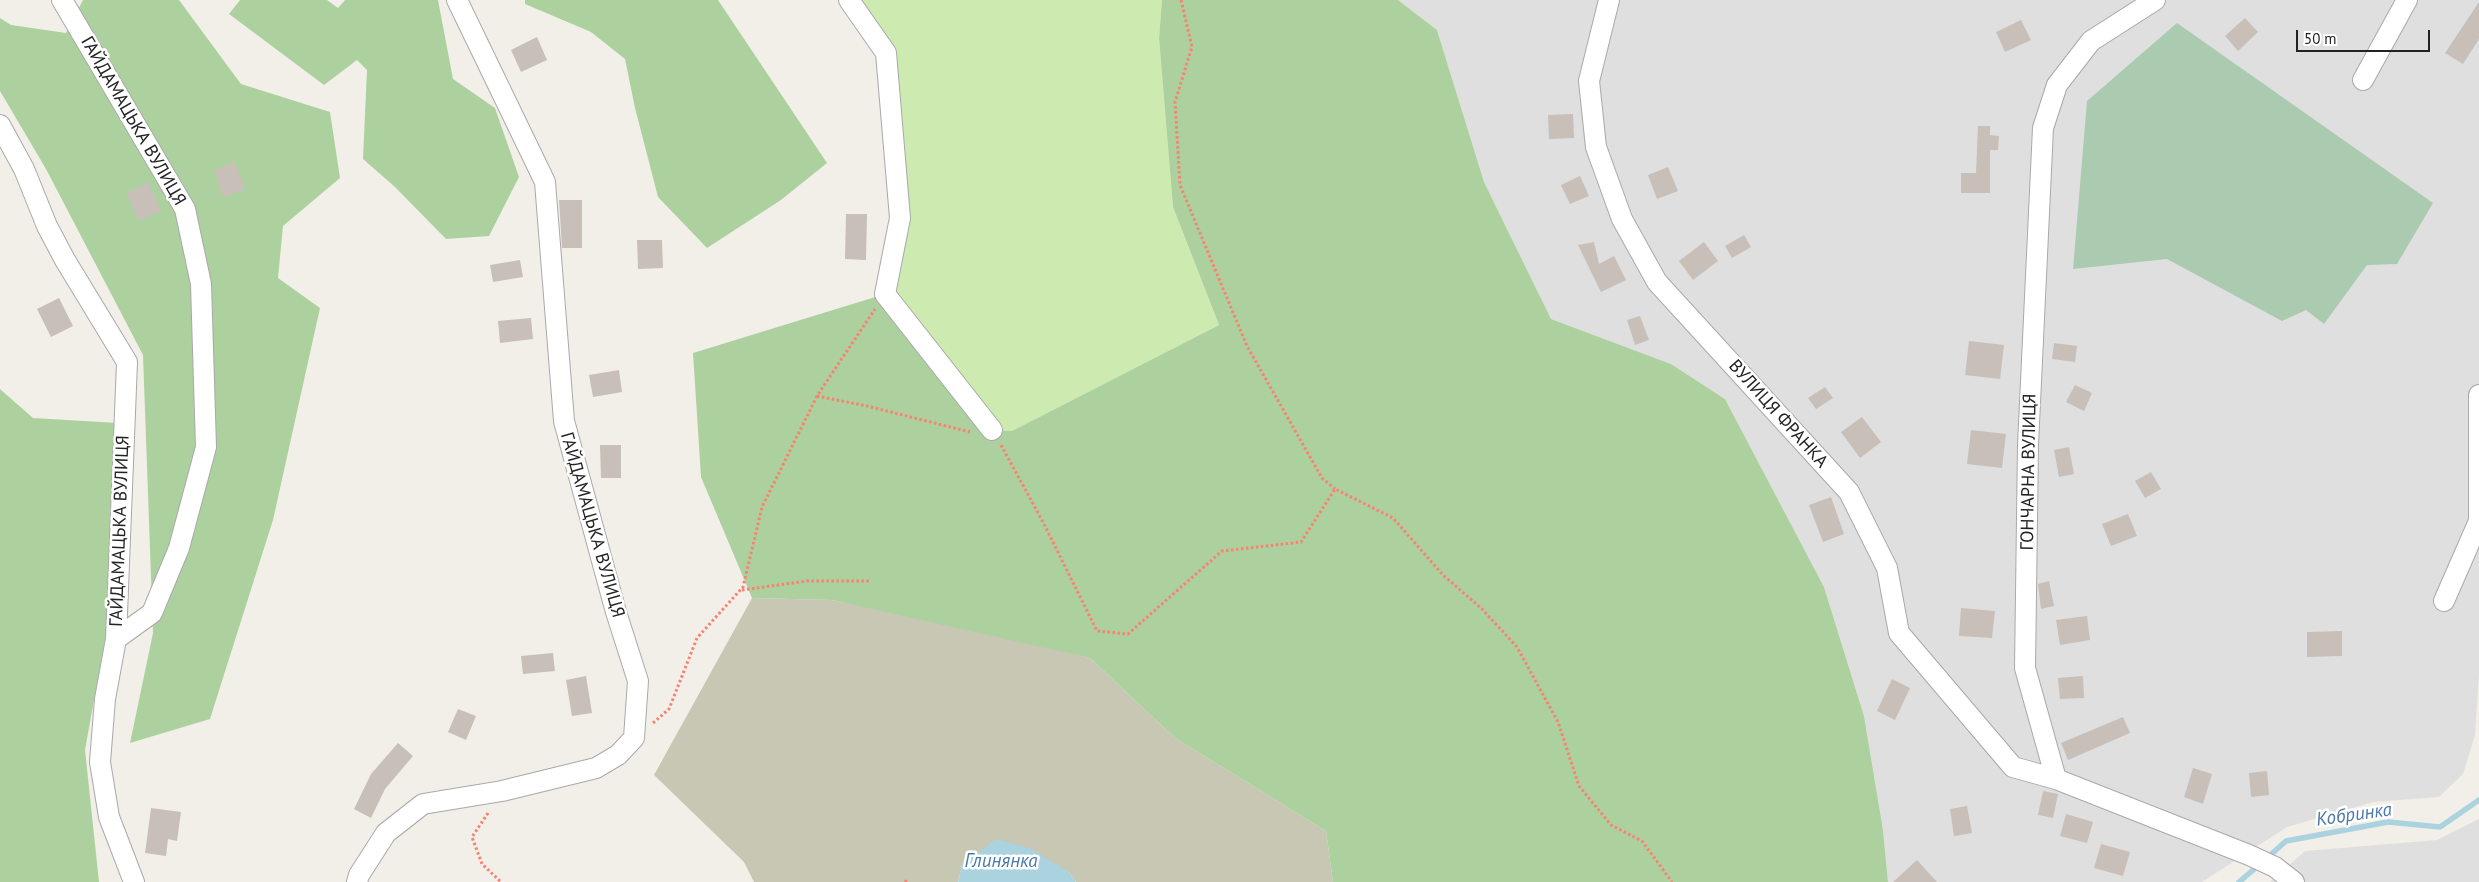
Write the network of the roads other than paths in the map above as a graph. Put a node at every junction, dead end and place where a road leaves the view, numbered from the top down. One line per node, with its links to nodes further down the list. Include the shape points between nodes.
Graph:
1 (62, 0): 12 (street, ГАЙДАМАЦЬКА ВУЛИЦЯ, via 185,209 201,284 206,447 179,548 152,613)
2 (457, 0): 15 (street, ГАЙДАМАЦЬКА ВУЛИЦЯ, via 545,182 564,421 638,681 634,738 618,755 596,768 502,791 423,804 386,833)
3 (850, 0): 10 (street, via 886,53 900,218 885,294)
4 (1609, 0): 13 (street, ВУЛИЦЯ ФРАНКА, via 1589,80 1596,147 1622,219 1657,282 1849,492 1887,568 1899,633 2013,767)
5 (2155, 0): 13 (street, ГОНЧАРНА ВУЛИЦЯ, via 2091,41 2057,84 2043,128 2028,445 2025,668)
6 (2407, 0): 7 (street)
7 (2363, 80)
8 (0, 125): 12 (street, ГАЙДАМАЦЬКА ВУЛИЦЯ, via 24,169 64,260 127,362)
9 (2479, 395): 11 (street, via 2478,521)
10 (994, 433)
11 (2444, 602)
12 (116, 639): 14 (street, ГАЙДАМАЦЬКА ВУЛИЦЯ, via 105,699 100,762 109,817)
13 (2056, 780): 16 (street, via 2252,856 2275,867)
14 (134, 882)
15 (357, 882)
16 (2294, 882)

